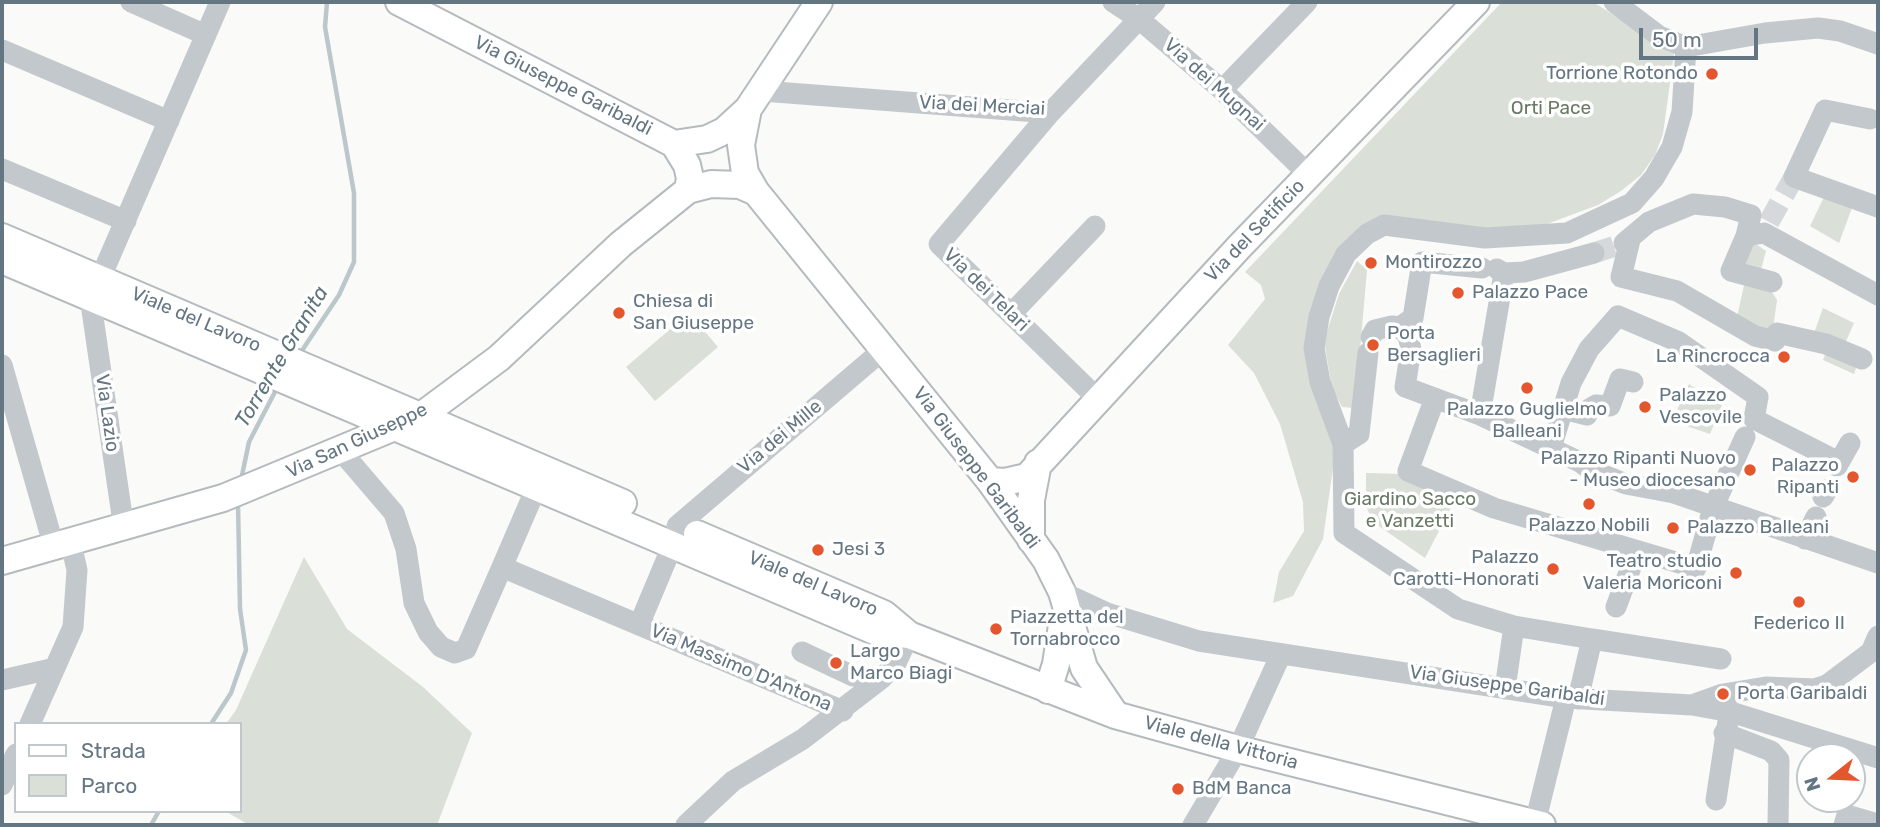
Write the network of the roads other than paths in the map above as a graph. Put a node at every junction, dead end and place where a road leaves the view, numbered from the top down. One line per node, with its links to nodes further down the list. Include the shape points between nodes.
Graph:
1 (131, 2): 11 (street)
2 (220, 2): 11 (street)
3 (399, 2): 20 (main road, Via Giuseppe Garibaldi)
4 (818, 2): 16 (main road)
5 (1113, 2): 10 (street, Via dei Mugnai)
6 (1154, 2): 10 (street, Via dei Merciai)
7 (1307, 2): 15 (street)
8 (1476, 2): 22 (main road, Via del Setificio)
9 (1614, 2): 13 (street, via 1659,37)
10 (1139, 19): 15 (street, Via dei Mugnai); 17 (street, Via dei Merciai)
11 (206, 35): 19 (street)
12 (1878, 44): 13 (street, via 1818,28)
13 (1686, 47): 51 (street, via 1682,112 1672,147 1654,178 1632,202 1567,233 1485,238 1384,225 1346,254 1318,317 1314,348 1320,383)
14 (2, 50): 19 (street)
15 (1222, 90): 22 (street, Via dei Mugnai)
16 (755, 100): 17 (street, Via dei Merciai); 20 (main road, Via Giuseppe Garibaldi, via 724,131); 24 (main road, Via Giuseppe Garibaldi, via 741,145 742,162)
17 (1051, 113): 36 (street, Via dei Telari, via 939,244)
18 (1875, 119): 25 (street, via 1825,110 1794,177)
19 (169, 121): 26 (street)
20 (674, 144): 23 (main road, via 687,165)
21 (2, 169): 26 (street)
22 (1309, 175): 43 (main road, Via del Setificio)
23 (688, 190): 24 (main road, Via San Giuseppe, via 711,184 740,185); 47 (main road, Via San Giuseppe, via 621,244 508,351)
24 (756, 192): 38 (main road, Via Giuseppe Garibaldi)
25 (1878, 207)
26 (125, 221): 34 (street)
27 (1095, 226): 36 (street)
28 (1760, 230): 33 (street, via 1731,271); 35 (street); 39 (street, via 1751,215 1693,204 1648,222 1627,242 1621,277 1677,291 1755,336 1826,344)
29 (2, 237): 34 (main road, Viale del Lavoro)
30 (1594, 253): 32 (street, via 1524,272)
31 (2, 260): 34 (main road, Viale del Lavoro)
32 (1494, 270): 37 (street, via 1422,262 1413,318); 46 (street)
33 (1772, 282)
34 (95, 288): 42 (main road, Viale del Lavoro); 59 (street, Via Lazio)
35 (1878, 295)
36 (1011, 314): 43 (street, Via dei Telari)
37 (1400, 327): 44 (street, via 1411,348 1405,387); 51 (street, via 1375,330 1359,434)
38 (884, 349): 55 (main road, Via Giuseppe Garibaldi); 60 (street, Via dei Mille)
39 (1862, 359)
40 (2, 365): 63 (street)
41 (1633, 383): 45 (street, via 1619,379 1610,407 1596,405 1587,415)
42 (322, 385): 47 (main road, Viale del Lavoro); 49 (main road, Viale del Lavoro)
43 (1097, 398): 54 (main road, Via del Setificio)
44 (1435, 398): 46 (street); 64 (street, via 1408,471 1494,508)
45 (1563, 410): 48 (street, via 1589,349 1618,316 1679,342); 52 (street)
46 (1480, 415): 52 (street)
47 (421, 416): 49 (main road, Via San Giuseppe); 60 (main road, Viale del Lavoro)
48 (1752, 417): 50 (street, via 1838,464); 58 (street)
49 (393, 426): 53 (main road, Via San Giuseppe); 56 (main road, Viale del Lavoro)
50 (1850, 443)
51 (1343, 444): 72 (street, via 1344,533 1458,609)
52 (1551, 448): 58 (street, via 1626,484 1674,493)
53 (341, 451): 59 (main road, Via San Giuseppe, via 223,498); 67 (street, via 394,513 418,614 440,647 455,653 466,649)
54 (1038, 463): 55 (main road, Via del Setificio, via 1027,477); 62 (main road, via 1031,500)
55 (990, 481): 62 (main road, Via Giuseppe Garibaldi)
56 (537, 486): 60 (main road, Viale del Lavoro); 67 (street)
57 (1822, 501): 61 (street)
58 (1711, 507): 61 (street); 64 (street, via 1696,568)
59 (124, 529): 63 (main road, Via San Giuseppe)
60 (675, 535): 71 (street, Via Massimo D'Antona); 74 (main road, Viale del Lavoro, via 884,614)
61 (1805, 539): 66 (street)
62 (1031, 540): 68 (main road, Via Giuseppe Garibaldi)
63 (63, 546): 65 (main road, Via San Giuseppe); 80 (street, via 77,570 73,627)
64 (1637, 551): 70 (street)
65 (2, 561)
66 (1878, 563)
67 (502, 567): 71 (street, Via Massimo D'Antona)
68 (1062, 592): 69 (street, Via Giuseppe Garibaldi); 73 (main road); 84 (main road, via 1060,646)
69 (1092, 607): 73 (street, via 1079,614); 78 (street, Via Giuseppe Garibaldi, via 1187,639)
70 (1616, 607)
71 (639, 625): 87 (street, Via Massimo D'Antona)
72 (1514, 625): 76 (street); 83 (street)
73 (1071, 629): 89 (main road, via 1084,668)
74 (909, 635): 84 (main road, Viale della Vittoria); 87 (street, via 891,670)
75 (1878, 636): 86 (street, via 1871,652 1827,685 1814,689 1766,687)
76 (1592, 639): 79 (street); 85 (street)
77 (802, 652): 81 (street)
78 (1281, 654): 83 (street, Via Giuseppe Garibaldi); 92 (street)
79 (1721, 659)
80 (55, 668): 82 (street); 90 (street)
81 (853, 676)
82 (2, 680)
83 (1505, 689): 85 (street, Via Giuseppe Garibaldi)
84 (1048, 690): 89 (main road, Viale della Vittoria)
85 (1569, 703): 86 (street, Via Giuseppe Garibaldi); 97 (street)
86 (1692, 705): 88 (street, Via Giuseppe Garibaldi)
87 (842, 711): 99 (street, via 733,781)
88 (1731, 712): 91 (street); 94 (street, Via Giuseppe Garibaldi)
89 (1115, 715): 92 (main road, Viale della Vittoria)
90 (31, 722)
91 (1724, 733): 96 (street); 101 (street, via 1771,751 1779,760)
92 (1238, 749): 97 (main road, Viale della Vittoria); 100 (street)
93 (14, 758): 95 (street)
94 (1878, 758)
95 (2, 785)
96 (1716, 800)
97 (1538, 824)
98 (1878, 824): 102 (street, via 1847,815)
99 (687, 825)
100 (1193, 825)
101 (1778, 825)
102 (1844, 825)

